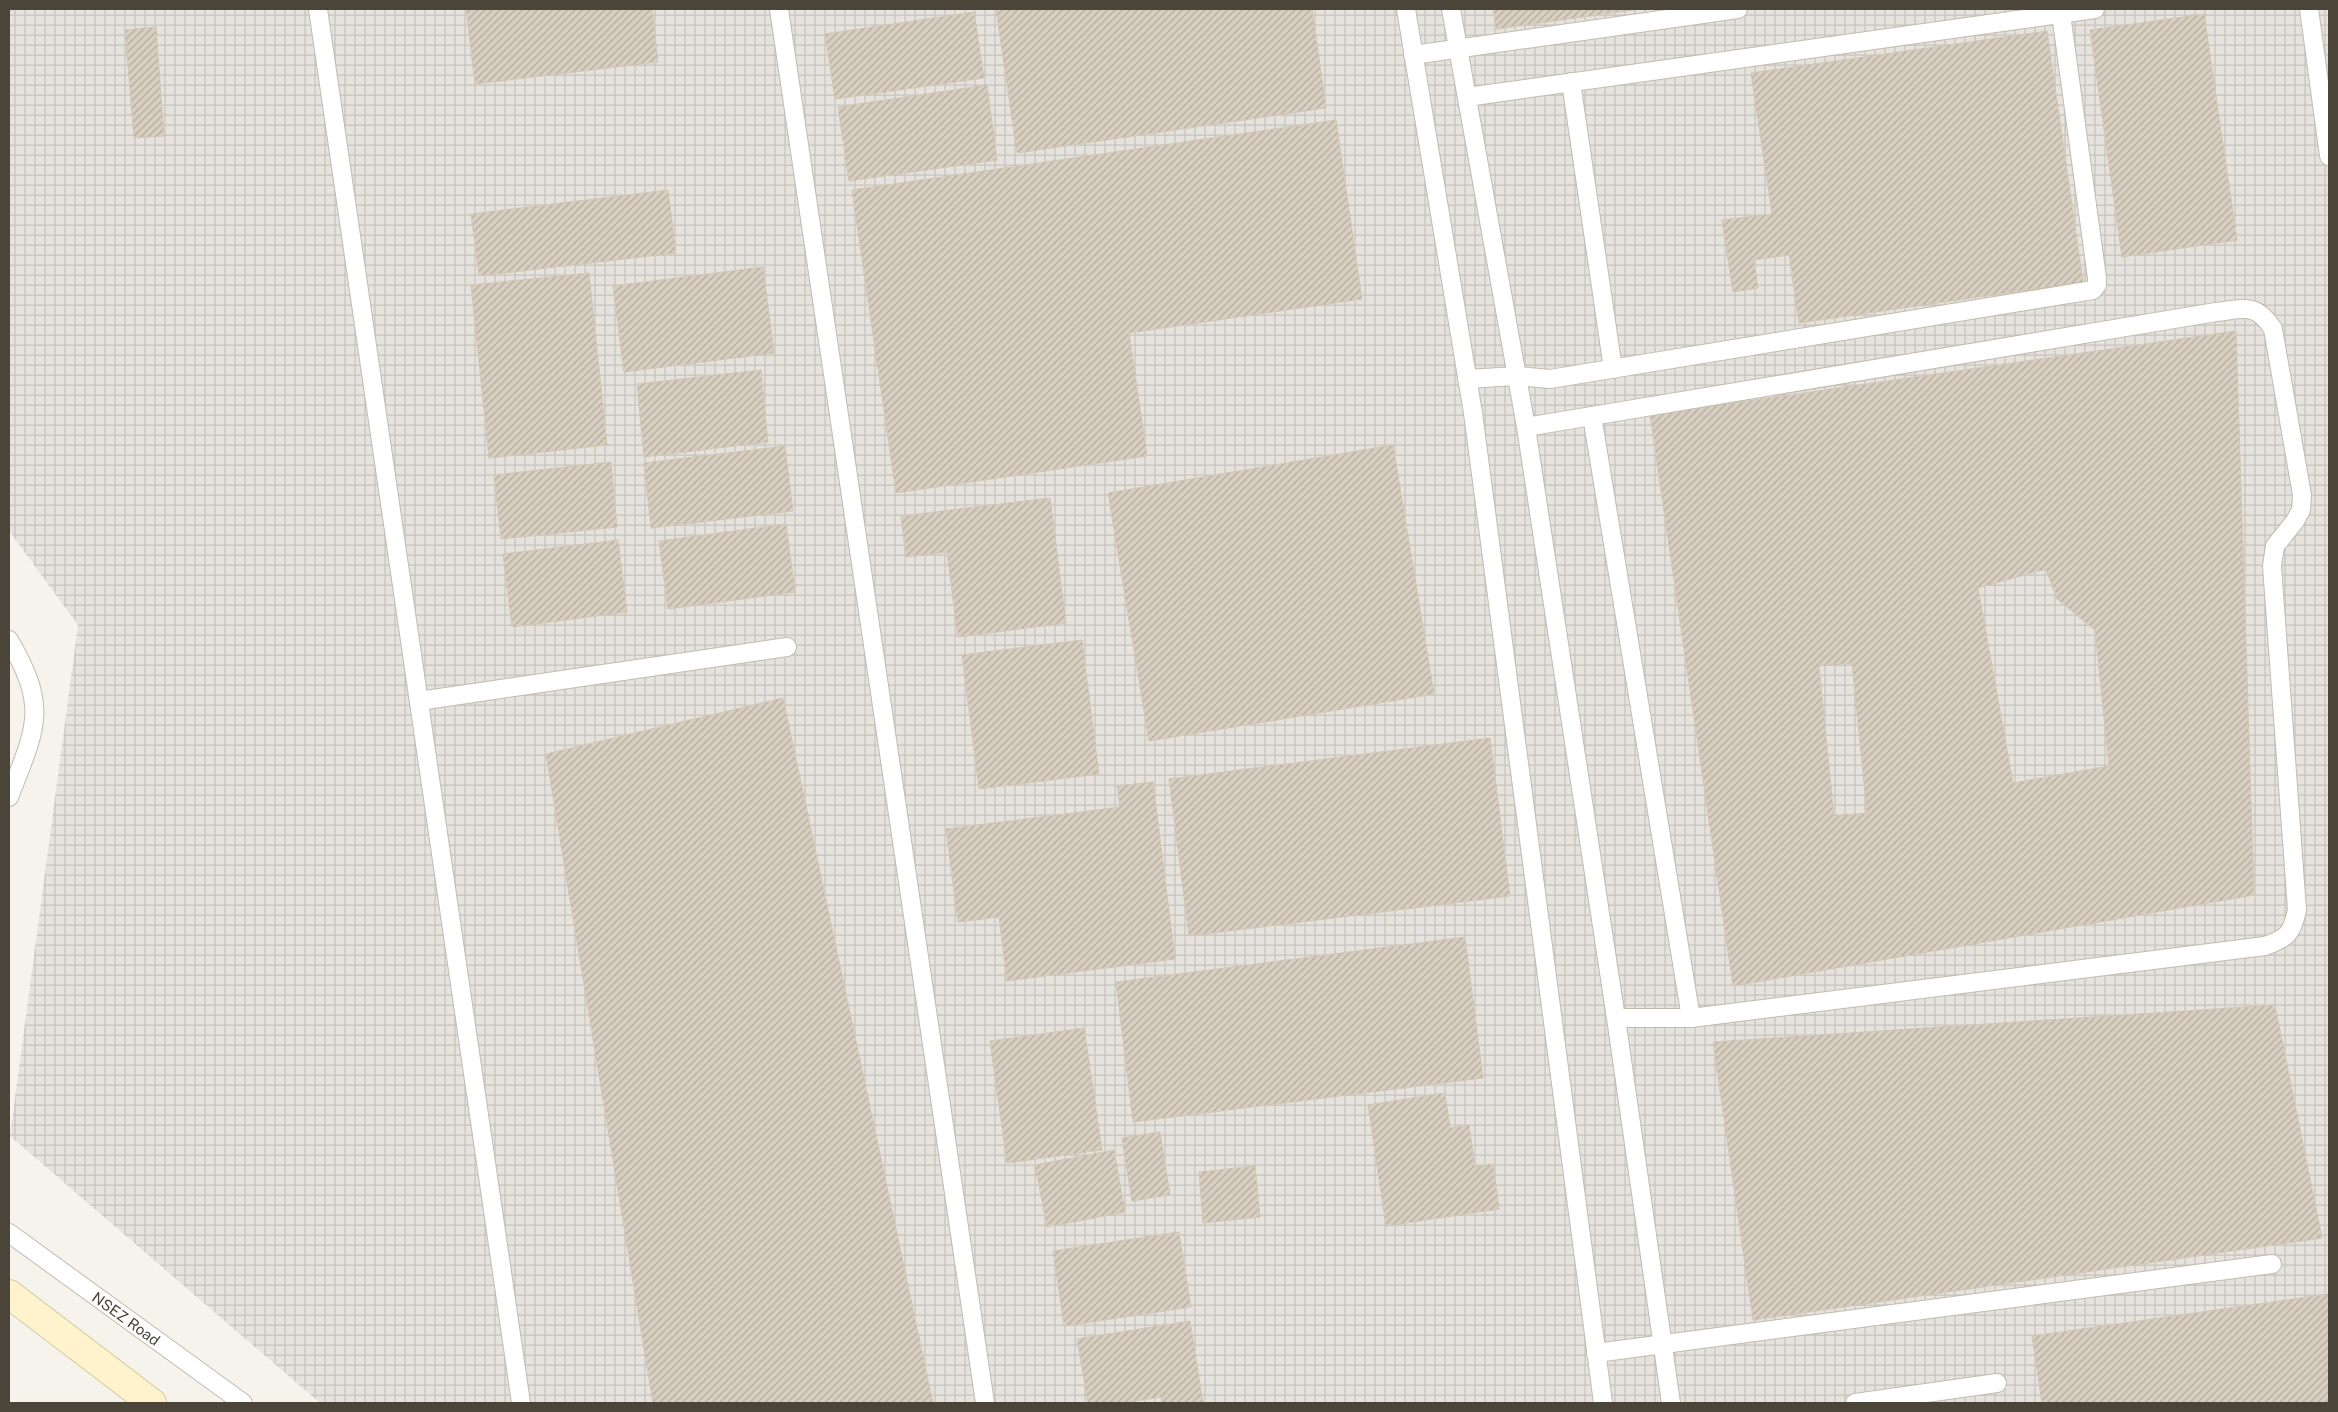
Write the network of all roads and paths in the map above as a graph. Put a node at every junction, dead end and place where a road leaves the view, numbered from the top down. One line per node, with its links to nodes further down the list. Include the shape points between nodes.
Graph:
1 (318, 9): 21 (lane)
2 (779, 9): 34 (lane)
3 (1406, 9): 10 (lane)
4 (1451, 9): 9 (lane)
5 (1738, 9): 9 (lane)
6 (2096, 9): 8 (lane)
7 (2309, 9): 13 (lane)
8 (2060, 14): 11 (lane); 14 (lane, via 2097,278 2093,290)
9 (1458, 48): 10 (lane); 12 (lane)
10 (1413, 55): 16 (lane)
11 (1571, 82): 12 (lane); 14 (lane)
12 (1467, 97): 15 (lane)
13 (2329, 156)
14 (1613, 368): 15 (lane, via 1550,379)
15 (1516, 376): 16 (lane); 18 (lane)
16 (1467, 379): 29 (lane)
17 (1592, 416): 18 (lane); 24 (lane); 24 (lane, via 2250,309 2264,315 2273,329 2302,495 2301,510 2275,546 2272,566 2297,910 2293,929 2281,940 2265,946)
18 (1526, 427): 23 (lane)
19 (9, 640): 22 (lane, via 25,668 34,695 34,729)
20 (787, 647): 21 (lane)
21 (419, 701): 33 (lane)
22 (9, 797)
23 (1616, 1018): 24 (lane); 28 (lane)
24 (1691, 1018)
25 (9, 1233): 32 (lane, NSEZ Road)
26 (2272, 1264): 28 (lane)
27 (9, 1294): 31 (street)
28 (1662, 1344): 29 (lane); 36 (lane)
29 (1596, 1353): 35 (lane)
30 (1997, 1384): 37 (lane)
31 (152, 1403)
32 (243, 1403)
33 (521, 1403)
34 (985, 1403)
35 (1603, 1403)
36 (1671, 1403)
37 (1855, 1403)

